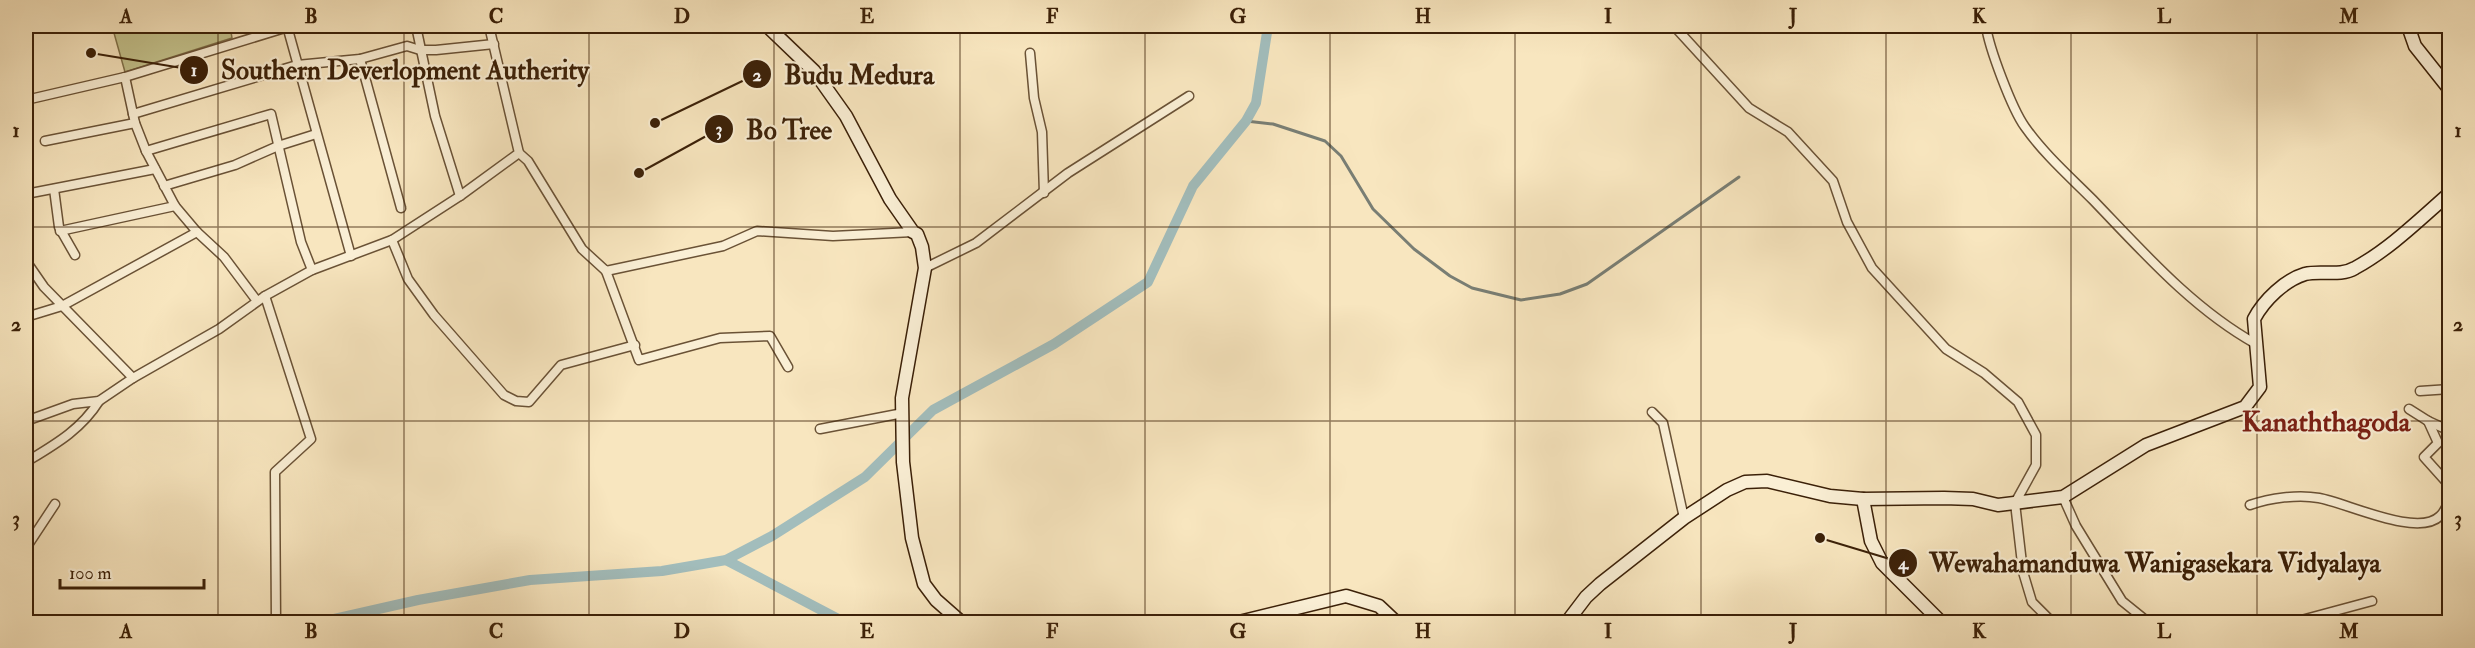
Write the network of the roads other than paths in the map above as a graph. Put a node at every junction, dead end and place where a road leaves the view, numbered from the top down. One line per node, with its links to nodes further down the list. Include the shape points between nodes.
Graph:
1 (288, 26): 12 (street); 13 (street)
2 (416, 26): 9 (street)
3 (489, 26): 8 (street)
4 (767, 26): 34 (street, via 814,71 846,116 890,199)
5 (1674, 26): 65 (street, via 1749,108 1788,132 1833,181 1847,222 1872,268 1923,325 1946,349 1984,373 2018,402 2036,435 2037,465)
6 (1986, 26): 46 (street, via 2011,100 2025,127 2161,270 2234,332)
7 (2408, 26): 14 (street, via 2415,46)
8 (494, 44): 9 (street); 22 (street)
9 (420, 50): 11 (street, via 407,46); 29 (street)
10 (1030, 53): 26 (street, via 1042,132)
11 (360, 59): 12 (street); 31 (street)
12 (297, 64): 17 (street); 18 (street)
13 (125, 77): 16 (street); 17 (street)
14 (2450, 90)
15 (1188, 96): 26 (street, via 1068,173)
16 (26, 99)
17 (134, 119): 19 (street); 21 (street)
18 (316, 134): 20 (street); 37 (street)
19 (45, 141)
20 (278, 147): 21 (street, via 271,114); 24 (street, via 235,165); 40 (street, via 300,242)
21 (146, 151): 23 (street)
22 (519, 153): 29 (street); 41 (street, via 528,161 582,249)
23 (154, 169): 24 (street); 25 (street)
24 (164, 186): 30 (street)
25 (54, 189): 28 (street); 32 (street)
26 (1044, 193): 39 (street, via 975,243)
27 (2450, 193): 46 (street, via 2397,239 2354,269 2306,274 2279,288 2254,319)
28 (26, 194)
29 (460, 196): 35 (street)
30 (175, 206): 32 (street); 33 (street)
31 (401, 208)
32 (60, 231): 36 (street)
33 (197, 232): 43 (street, via 224,257); 44 (street)
34 (913, 232): 39 (street, via 922,247); 41 (street, via 833,236 757,231 723,246)
35 (392, 240): 37 (street); 47 (street, via 408,279 434,315 504,395 516,401 529,402 561,365)
36 (75, 255)
37 (351, 256): 40 (street)
38 (26, 261): 44 (street)
39 (925, 268): 55 (street, via 902,399)
40 (312, 270): 42 (street)
41 (606, 271): 47 (street)
42 (265, 296): 43 (street); 71 (street, via 311,439 275,472)
43 (257, 301): 49 (street)
44 (62, 306): 45 (street); 49 (street)
45 (26, 316)
46 (2256, 344): 62 (street, via 2260,387 2245,407 2146,445)
47 (635, 345): 48 (street, via 639,360 720,338 770,336)
48 (788, 367)
49 (133, 378): 52 (street)
50 (2450, 389): 51 (street)
51 (2420, 391)
52 (99, 401): 56 (street, via 73,404); 60 (street, via 70,435)
53 (2409, 409): 57 (street)
54 (1652, 412): 68 (street, via 1662,423)
55 (903, 413): 58 (street); 72 (street, via 903,462 912,538 924,584)
56 (26, 421)
57 (2428, 421): 59 (street); 61 (street, via 2438,443 2424,457)
58 (820, 429)
59 (2450, 430)
60 (26, 462)
61 (2450, 486)
62 (2063, 497): 65 (street); 78 (street, via 2076,526 2122,601)
63 (1863, 499): 65 (street, via 1944,498 1998,505); 68 (street, via 1830,496 1767,481 1745,482); 76 (street, via 1871,541 1882,562)
64 (2450, 500): 67 (street, via 2440,516 2414,524 2317,497 2268,499)
65 (2015, 503): 77 (street, via 2032,602)
66 (55, 504): 69 (street)
67 (2250, 506)
68 (1684, 518): 75 (street, via 1600,584)
69 (26, 548)
70 (2372, 601): 79 (street)
71 (276, 622)
72 (961, 622)
73 (1239, 622): 74 (street, via 1346,596 1378,606)
74 (1395, 622)
75 (1567, 622)
76 (1941, 622)
77 (2052, 622)
78 (2148, 622)
79 (2294, 622)

